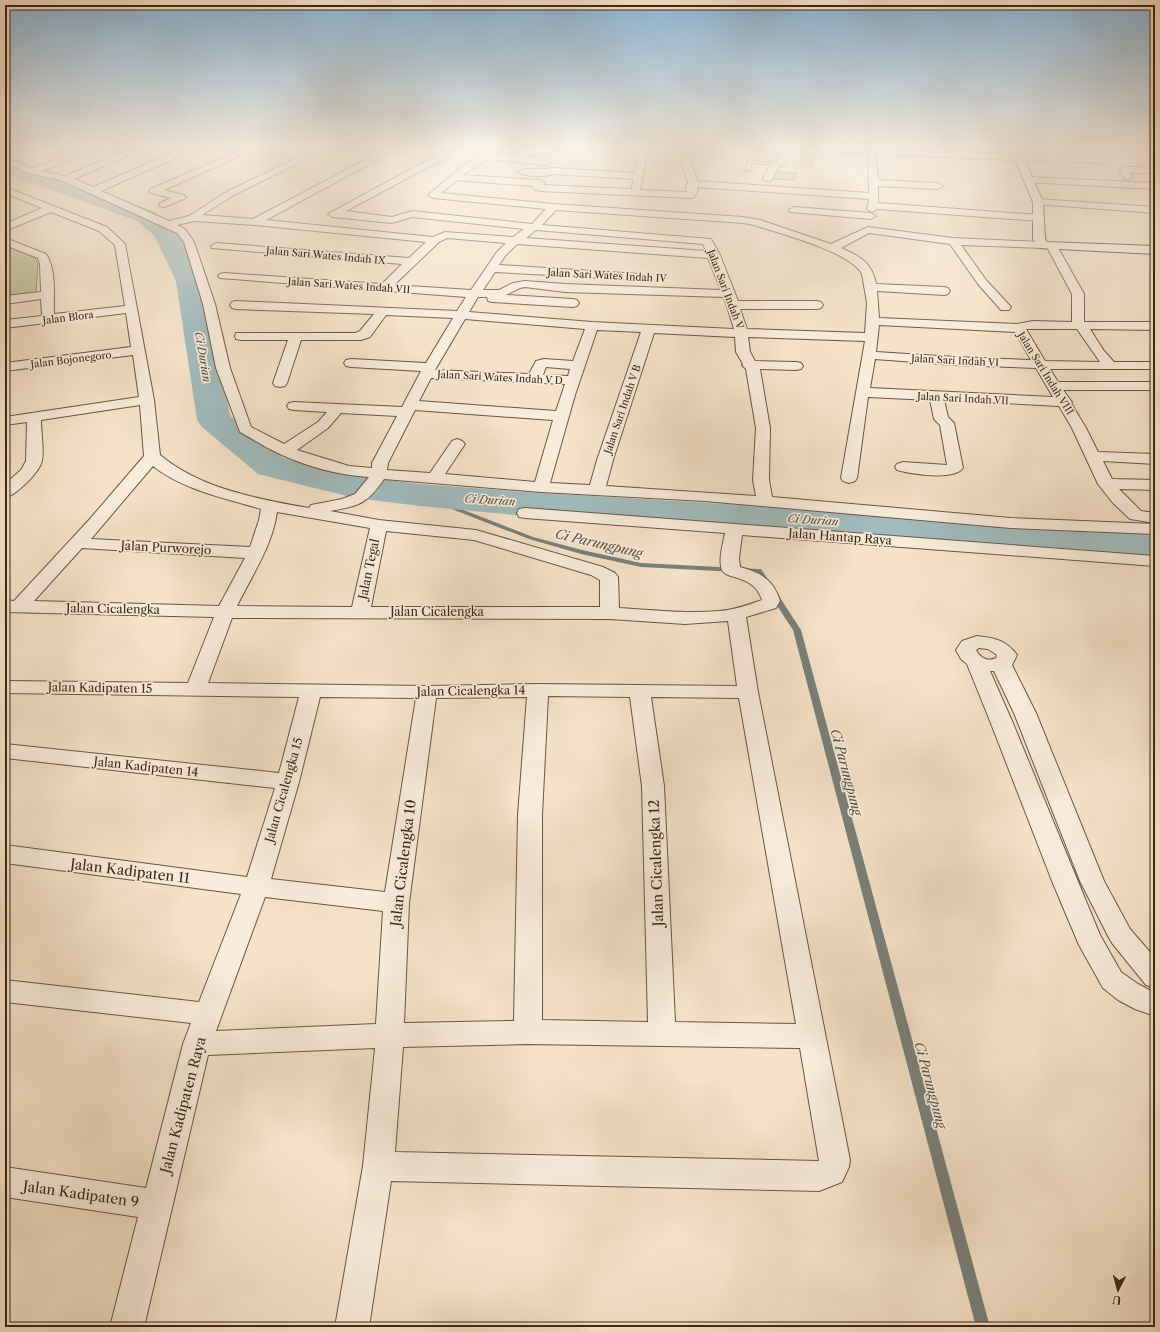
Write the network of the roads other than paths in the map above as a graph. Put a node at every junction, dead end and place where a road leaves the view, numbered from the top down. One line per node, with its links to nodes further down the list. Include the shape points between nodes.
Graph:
1 (44, 211): 24 (street)
2 (55, 211): 53 (street, via 102,229 120,244)
3 (139, 211): 22 (street)
4 (202, 211): 19 (street)
5 (275, 211): 21 (street)
6 (338, 211): 17 (street)
7 (550, 211): 23 (street)
8 (612, 211): 16 (street)
9 (632, 211): 16 (street)
10 (694, 211): 29 (street, Jalan Sari Indah V, via 698,226)
11 (715, 211): 35 (street)
12 (809, 211): 18 (street)
13 (872, 211): 18 (street)
14 (972, 211): 20 (street)
15 (1039, 211): 20 (street)
16 (624, 212)
17 (335, 213): 23 (street, via 392,220 412,214); 25 (street)
18 (871, 216): 27 (street)
19 (194, 218): 21 (street); 22 (street)
20 (1039, 218): 33 (street, via 1039,239)
21 (255, 222): 25 (street)
22 (168, 224): 95 (street, via 181,231 189,242 208,304 223,368 245,430)
23 (534, 227): 29 (street); 31 (street)
24 (5, 228)
25 (309, 228): 28 (street)
26 (414, 229): 28 (street, via 447,233)
27 (868, 230): 32 (street); 35 (street)
28 (440, 238): 31 (street); 38 (street)
29 (707, 240): 37 (street, Jalan Sari Indah V)
30 (5, 241): 45 (street, via 42,256 46,264)
31 (514, 241): 37 (street); 39 (street)
32 (953, 241): 33 (street); 52 (street, via 982,282)
33 (1047, 245): 36 (street); 59 (street, via 1078,294)
34 (216, 246): 38 (street, Jalan Sari Wates Indah IX)
35 (832, 248): 43 (street, via 852,257 865,268)
36 (1155, 250)
37 (714, 255): 48 (street, Jalan Sari Indah V, via 719,282)
38 (413, 262): 42 (street)
39 (492, 268): 41 (street, Jalan Sari Wates Indah IV); 46 (street)
40 (224, 276): 42 (street, Jalan Sari Wates Indah VII)
41 (652, 278)
42 (384, 287): 46 (street, Jalan Sari Wates Indah VII)
43 (870, 287): 44 (street); 57 (street)
44 (944, 291)
45 (47, 295): 47 (street); 56 (street)
46 (473, 295): 48 (street, via 501,293 525,284); 49 (street); 55 (street)
47 (5, 300)
48 (730, 300): 51 (street); 64 (street, Jalan Sari Indah V)
49 (573, 303)
50 (236, 305): 54 (street)
51 (817, 305)
52 (1005, 307)
53 (131, 309): 56 (street, Jalan Blora); 68 (street)
54 (382, 312): 55 (street); 66 (street, via 366,334 360,337)
55 (462, 315): 60 (street); 78 (street)
56 (48, 319): 58 (street, Jalan Blora)
57 (873, 321): 62 (street, Jalan Sari Indah VIII); 67 (street)
58 (5, 324)
59 (1078, 325): 61 (street); 62 (street, via 1033,325); 75 (street)
60 (592, 326): 63 (street); 71 (street)
61 (1155, 326)
62 (1019, 328): 73 (street, Jalan Sari Indah VIII)
63 (649, 329): 64 (street); 106 (street, Jalan Sari Indah V B, via 604,460)
64 (741, 332): 67 (street, Jalan Sari Indah V); 72 (street, via 743,352)
65 (242, 336): 66 (street)
66 (296, 336): 81 (street)
67 (871, 337): 69 (street)
68 (138, 350): 77 (street, Jalan Bojonegoro); 86 (street)
69 (869, 355): 73 (street, Jalan Sari Indah VI); 84 (street)
70 (351, 363): 78 (street, Jalan Sari Wates Indah V D)
71 (579, 365): 79 (street, via 544,363 541,364); 80 (street)
72 (749, 365): 74 (street); 108 (street, via 753,369 763,428 761,480)
73 (1042, 365): 75 (street, Jalan Sari Indah VI); 82 (street, Jalan Sari Indah VIII)
74 (796, 366)
75 (1111, 366): 76 (street, Jalan Sari Indah VI)
76 (1149, 366)
77 (5, 367)
78 (429, 371): 79 (street, Jalan Sari Wates Indah V D); 90 (street)
79 (534, 379): 80 (street, Jalan Sari Wates Indah V D)
80 (573, 380): 91 (street)
81 (280, 383)
82 (1055, 386): 83 (street); 87 (street, Jalan Sari Indah VIII)
83 (1155, 386)
84 (862, 392): 85 (street, Jalan Sari Indah VII); 101 (street)
85 (936, 396): 87 (street, Jalan Sari Indah VII); 99 (street, via 941,419 947,423 955,468 942,470)
86 (147, 400): 92 (street); 97 (street)
87 (1065, 402): 96 (street, Jalan Sari Indah VIII)
88 (294, 406): 89 (street)
89 (337, 409): 90 (street); 95 (street, via 323,425)
90 (409, 409): 91 (street); 100 (street, via 380,463)
91 (562, 416): 105 (street)
92 (34, 417): 93 (street); 107 (street, via 34,461 27,473)
93 (5, 421)
94 (457, 444): 102 (street)
95 (285, 451): 100 (street, via 348,471)
96 (1093, 456): 98 (street); 103 (street, Jalan Sari Indah VIII)
97 (152, 457): 110 (street, via 168,470 209,489); 116 (street)
98 (1155, 459)
99 (903, 467)
100 (378, 476): 102 (street); 111 (street, via 354,500)
101 (849, 478)
102 (436, 479): 105 (street)
103 (1106, 484): 104 (street); 114 (street, Jalan Sari Indah VIII, via 1136,515)
104 (1155, 485)
105 (541, 487): 106 (street)
106 (597, 490): 109 (street, via 705,496)
107 (5, 493)
108 (764, 502): 109 (street); 114 (street, via 1011,523)
109 (742, 503): 115 (street, Jalan Cicalengka)
110 (270, 506): 111 (street); 117 (street, via 269,520)
111 (307, 512): 113 (street)
112 (525, 513): 115 (street, Jalan Hantap Raya)
113 (379, 525): 121 (street, Jalan Tegal); 122 (street, via 476,535 597,571 609,577)
114 (1155, 525)
115 (738, 528): 118 (street, Jalan Hantap Raya); 123 (street, Jalan Cicalengka, via 731,564 754,577 766,588 770,601 769,604)
116 (78, 542): 117 (street, Jalan Purworejo); 119 (street)
117 (255, 553): 120 (street)
118 (1153, 565)
119 (12, 607): 120 (street, Jalan Cicalengka)
120 (225, 612): 121 (street, Jalan Cicalengka); 125 (street)
121 (360, 612): 122 (street, Jalan Cicalengka)
122 (610, 613): 123 (street, Jalan Cicalengka, via 685,618)
123 (736, 614): 130 (street)
124 (5, 687): 125 (street, Jalan Kadipaten 15)
125 (195, 690): 127 (street, Jalan Cicalengka 14)
126 (538, 690): 128 (street, Jalan Cicalengka 14); 129 (street, Jalan Cicalengka 14); 142 (street, via 530,815)
127 (311, 691): 128 (street, Jalan Cicalengka 14); 132 (street, Jalan Cicalengka 15)
128 (427, 692): 137 (street, Jalan Cicalengka 10)
129 (640, 692): 130 (street, Jalan Cicalengka 14); 143 (street, Jalan Cicalengka 12, via 653,786)
130 (748, 692): 145 (street)
131 (5, 751): 132 (street, Jalan Kadipaten 14)
132 (288, 782): 136 (street, Jalan Cicalengka 15)
133 (5, 854): 136 (street, Jalan Kadipaten 11)
134 (1064, 881): 135 (street); 135 (street, via 975,662 985,665 1002,664 1025,712); 140 (street, via 1088,938 1112,980 1128,992)
135 (1092, 881): 138 (street, via 1121,936)
136 (256, 887): 137 (street, Jalan Kadipaten 11); 141 (street, Jalan Kadipaten Raya)
137 (396, 903): 144 (street, Jalan Cicalengka 10)
138 (1155, 977)
139 (5, 991): 141 (street)
140 (1155, 1005)
141 (208, 1014): 146 (street, Jalan Kadipaten Raya)
142 (528, 1032): 143 (street); 144 (street)
143 (662, 1034): 145 (street)
144 (389, 1035): 146 (street); 147 (street, Jalan Cicalengka 10)
145 (811, 1036): 147 (street, via 835,1160 835,1166 827,1174 819,1176)
146 (197, 1044): 149 (street, Jalan Kadipaten Raya)
147 (378, 1166): 151 (street, Jalan Cicalengka 10)
148 (5, 1182): 149 (street, Jalan Kadipaten 9)
149 (157, 1205): 150 (street, Jalan Kadipaten Raya)
150 (127, 1327)
151 (352, 1327)

